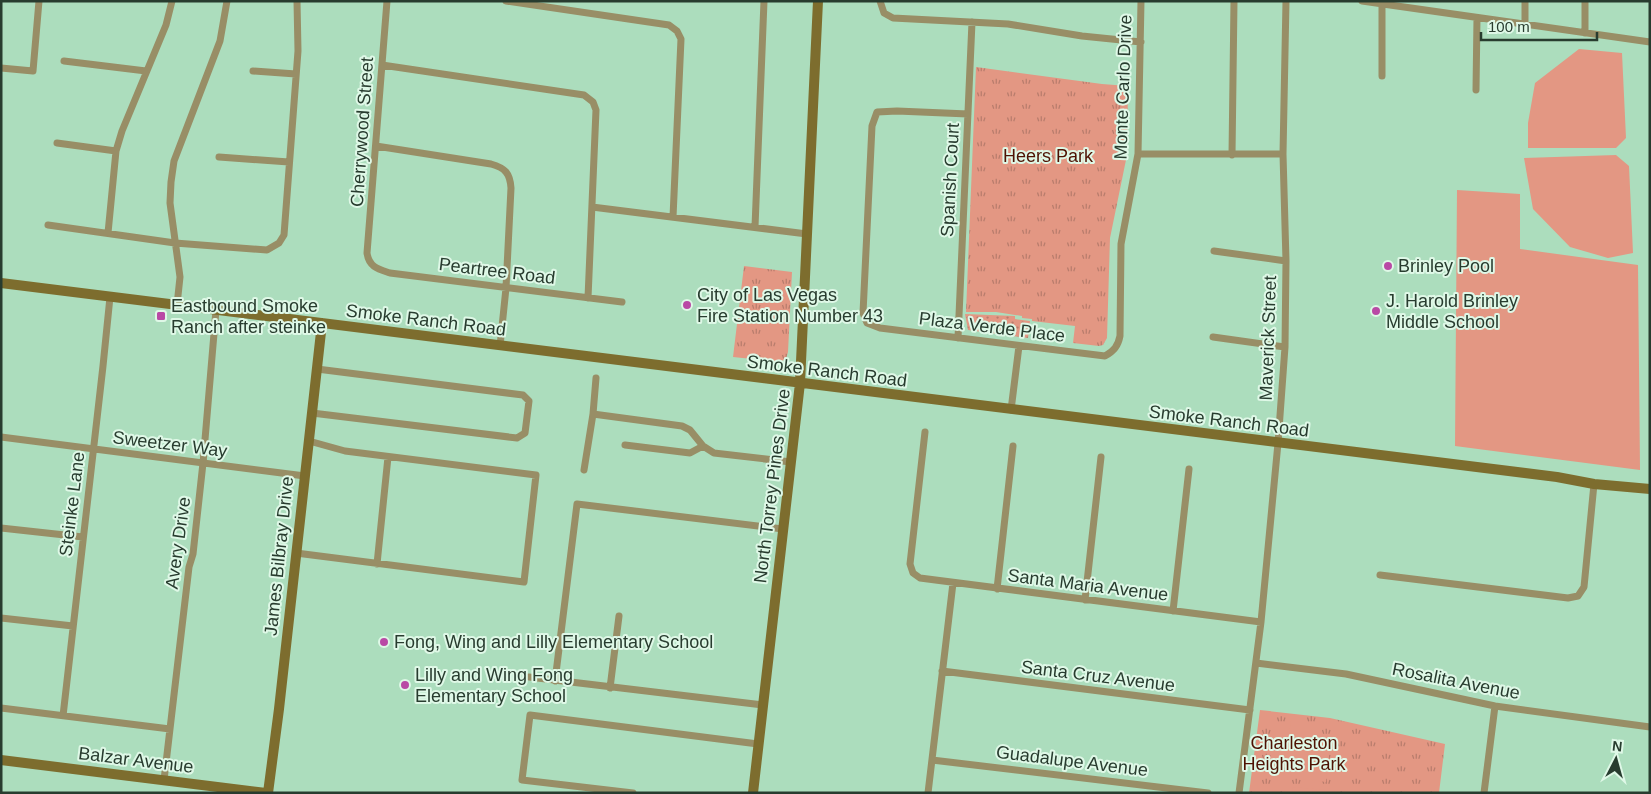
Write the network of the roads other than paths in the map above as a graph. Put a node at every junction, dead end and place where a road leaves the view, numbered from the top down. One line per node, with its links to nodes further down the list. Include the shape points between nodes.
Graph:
1 (40, 1): 25 (street, via 33,71)
2 (172, 1): 26 (street, via 166,25)
3 (227, 1): 46 (street, via 220,41 174,161 170,203)
4 (296, 1): 28 (street)
5 (387, 1): 24 (street, Cherrywood Street)
6 (506, 1): 41 (street, via 669,26 677,31 681,39)
7 (764, 1): 43 (street)
8 (818, 1): 45 (main road, North Torrey Pines Drive)
9 (880, 1): 18 (street, via 884,13 893,18)
10 (1141, 1): 21 (street, Monte Carlo Drive)
11 (1234, 1): 37 (street)
12 (1286, 1): 36 (street, Maverick Street)
13 (1362, 1): 16 (street)
14 (1526, 1): 19 (street)
15 (1585, 1): 20 (street)
16 (1382, 4): 17 (street); 29 (street)
17 (1477, 18): 19 (street); 30 (street)
18 (972, 22): 21 (street); 31 (street, Spanish Court)
19 (1525, 24): 20 (street)
20 (1585, 33): 22 (street)
21 (1141, 42): 35 (street, Monte Carlo Drive)
22 (1650, 42)
23 (64, 61): 26 (street)
24 (382, 65): 33 (street, Cherrywood Street); 40 (street, via 584,95 593,102 596,110)
25 (1, 68)
26 (146, 71): 34 (street)
27 (253, 71): 28 (street)
28 (296, 74): 39 (street)
29 (1382, 76)
30 (1476, 90)
31 (968, 114): 58 (street, Spanish Court); 58 (street, Plaza Verde Place, via 877,112 872,126 863,313 867,323 880,328)
32 (57, 143): 34 (street)
33 (376, 146): 49 (street, Cherrywood Street, via 367,254); 51 (street, via 503,168 510,177 511,188)
34 (116, 151): 44 (street)
35 (1138, 154): 37 (street); 63 (street, Monte Carlo Drive, via 1121,244 1120,336)
36 (1284, 154): 37 (street); 48 (street, Maverick Street)
37 (1232, 155)
38 (219, 157): 39 (street)
39 (289, 162): 46 (street, via 284,235 279,243 267,250)
40 (592, 207): 41 (street); 53 (street)
41 (673, 217): 43 (street)
42 (48, 225): 44 (street)
43 (755, 227): 45 (street)
44 (108, 233): 46 (street)
45 (807, 234): 66 (main road, North Torrey Pines Drive)
46 (175, 243): 55 (street, via 180,277)
47 (1214, 251): 48 (street)
48 (1286, 261): 62 (street, Maverick Street)
49 (371, 265): 51 (street, Peartree Road, via 390,273)
50 (1, 283): 52 (main road, Smoke Ranch Road)
51 (506, 288): 53 (street, Peartree Road); 60 (street)
52 (110, 296): 55 (main road, Smoke Ranch Road); 77 (street, Steinke Lane)
53 (588, 298): 54 (street, Peartree Road)
54 (622, 302)
55 (178, 305): 56 (main road, Smoke Ranch Road)
56 (216, 310): 57 (main road, Smoke Ranch Road); 81 (street, Avery Drive)
57 (322, 323): 60 (main road, Smoke Ranch Road); 64 (main road, James Bilbray Drive)
58 (958, 338): 61 (street, Plaza Verde Place)
59 (1214, 338): 62 (street)
60 (500, 346): 66 (main road, Smoke Ranch Road)
61 (1019, 346): 63 (street, Plaza Verde Place, via 1105,356); 67 (street)
62 (1285, 347): 73 (street, Maverick Street)
63 (1113, 351)
64 (317, 369): 68 (main road, James Bilbray Drive); 68 (street, via 523,395 528,409 525,433 518,438)
65 (596, 378): 69 (street)
66 (800, 383): 67 (main road, Smoke Ranch Road); 80 (main road, North Torrey Pines Drive)
67 (1011, 410): 73 (main road, Smoke Ranch Road)
68 (312, 413): 72 (main road, James Bilbray Drive)
69 (593, 414): 75 (street, via 682,426 690,430); 83 (street)
70 (925, 432): 93 (street, Santa Maria Avenue, via 910,564 913,573 920,578)
71 (1, 437): 77 (street, Sweetzer Way)
72 (308, 441): 78 (street, via 345,451); 84 (main road, James Bilbray Drive)
73 (1278, 444): 85 (main road, Smoke Ranch Road); 99 (street, Maverick Street)
74 (624, 445): 75 (street, via 690,452)
75 (703, 446): 80 (street, via 714,453)
76 (1013, 446): 94 (street)
77 (94, 449): 81 (street, Sweetzer Way); 89 (street, Steinke Lane)
78 (388, 457): 91 (street); 91 (street, via 536,475 524,582)
79 (1101, 457): 95 (street)
80 (791, 462): 88 (main road, North Torrey Pines Drive)
81 (203, 463): 84 (street, Sweetzer Way); 112 (street, Avery Drive)
82 (1189, 469): 96 (street)
83 (584, 470)
84 (305, 476): 90 (main road, James Bilbray Drive)
85 (1594, 484): 86 (main road, Smoke Ranch Road); 92 (street, via 1584,587 1578,596 1568,598)
86 (1650, 489)
87 (1, 528): 89 (street)
88 (784, 528): 104 (street, via 577,504); 106 (main road, North Torrey Pines Drive)
89 (83, 537): 100 (street, Steinke Lane)
90 (296, 553): 91 (street); 117 (main road, James Bilbray Drive)
91 (377, 564)
92 (1380, 575)
93 (953, 583): 94 (street, Santa Maria Avenue); 102 (street)
94 (997, 589): 95 (street, Santa Maria Avenue)
95 (1085, 600): 96 (street, Santa Maria Avenue)
96 (1173, 611): 99 (street, Santa Maria Avenue)
97 (619, 616): 105 (street)
98 (1, 618): 100 (street)
99 (1261, 622): 101 (street, Maverick Street)
100 (73, 626): 110 (street, Steinke Lane)
101 (1256, 663): 107 (street, Rosalita Avenue, via 1346,674); 109 (street, Maverick Street)
102 (942, 671): 109 (street, Santa Cruz Avenue); 115 (street)
103 (529, 677): 104 (street)
104 (555, 681): 105 (street)
105 (610, 688): 106 (street)
106 (763, 705): 113 (main road, North Torrey Pines Drive)
107 (1495, 706): 111 (street, Rosalita Avenue); 123 (street)
108 (1, 708): 110 (street)
109 (1250, 710): 122 (street, Maverick Street)
110 (63, 716): 112 (street)
111 (1650, 727)
112 (170, 729): 116 (street, Avery Drive)
113 (758, 744): 118 (street, via 530,715 522,780); 119 (main road, North Torrey Pines Drive)
114 (1, 760): 116 (main road, Balzar Avenue)
115 (932, 760): 120 (street); 121 (street, Guadalupe Avenue)
116 (164, 780): 117 (main road, Balzar Avenue)
117 (267, 793)
118 (632, 793)
119 (753, 793)
120 (928, 793)
121 (1208, 793)
122 (1239, 793)
123 (1484, 793)

